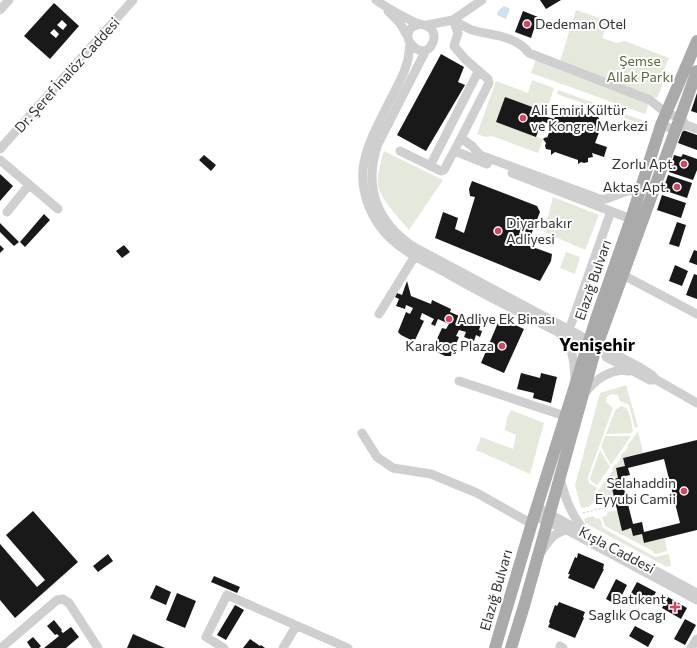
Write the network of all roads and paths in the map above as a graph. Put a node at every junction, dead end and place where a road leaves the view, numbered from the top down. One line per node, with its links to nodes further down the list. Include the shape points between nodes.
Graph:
1 (8, 0): 6 (street)
2 (376, 0): 5 (street)
3 (482, 0): 7 (street)
4 (130, 2): 20 (street, Dr. Şeref İnalöz Caddesi)
5 (385, 7): 8 (street); 10 (street, via 400,23)
6 (0, 10)
7 (451, 21): 8 (street); 9 (street); 14 (street, via 458,33 454,46); 15 (street, via 471,30 512,39 529,53 650,100)
8 (423, 25): 9 (street, via 432,30); 10 (street, via 413,27)
9 (434, 38): 12 (street, via 432,45)
10 (409, 41): 12 (street, via 412,47); 31 (street, via 408,60 404,72 367,149 363,178 365,197 377,223 395,243)
11 (697, 41): 15 (main road, Elazığ Bulvarı)
12 (426, 50): 36 (street, via 375,152 372,182 380,211 394,232 414,247)
13 (697, 71): 16 (main road, Elazığ Bulvarı)
14 (478, 72): 19 (street, via 488,79 488,86); 24 (street)
15 (666, 113): 16 (street); 17 (main road, Elazığ Bulvarı)
16 (681, 124): 17 (street); 18 (street); 32 (main road, Elazığ Bulvarı)
17 (661, 125): 26 (main road, Elazığ Bulvarı)
18 (697, 129)
19 (461, 138): 22 (street); 26 (street, via 480,155 600,199 626,191)
20 (0, 149)
21 (400, 151): 24 (street)
22 (454, 151): 24 (street, via 444,170); 28 (street)
23 (0, 160): 25 (street)
24 (430, 166)
25 (29, 185): 27 (street); 29 (street)
26 (640, 190): 30 (main road, Elazığ Bulvarı)
27 (58, 209)
28 (611, 211): 30 (street); 36 (street)
29 (7, 212)
30 (631, 219): 37 (main road, Elazığ Bulvarı)
31 (415, 256): 33 (street); 35 (street)
32 (623, 275): 34 (street); 37 (main road, Elazığ Bulvarı)
33 (379, 314)
34 (697, 314)
35 (554, 330): 37 (street); 41 (street, via 572,350)
36 (569, 330): 37 (street)
37 (592, 346): 38 (street); 40 (street, via 641,368); 41 (main road, Elazığ Bulvarı); 42 (main road, Elazığ Bulvarı)
38 (636, 373): 40 (street); 42 (street, via 617,371 606,374 593,383)
39 (459, 380): 44 (street)
40 (655, 380): 43 (street)
41 (575, 384): 44 (main road, Elazığ Bulvarı)
42 (583, 396): 46 (main road, Elazığ Bulvarı)
43 (697, 403)
44 (565, 416): 49 (main road, Elazığ Bulvarı)
45 (362, 433): 49 (street, Kışla Caddesi, via 377,457 393,468 431,474)
46 (560, 478): 50 (main road, Elazığ Bulvarı); 52 (street, via 572,514)
47 (616, 506): 48 (path)
48 (583, 513)
49 (534, 516): 50 (street, Kışla Caddesi); 63 (main road, Elazığ Bulvarı)
50 (549, 518): 51 (street); 52 (street, Kışla Caddesi); 53 (main road, Elazığ Bulvarı)
51 (567, 530): 53 (street, via 553,535); 55 (street)
52 (586, 533): 54 (street, Kışla Caddesi)
53 (538, 556): 64 (main road, Elazığ Bulvarı)
54 (697, 593)
55 (697, 600)
56 (296, 626): 60 (street, via 227,595 206,637); 61 (street); 62 (street)
57 (697, 639): 65 (street)
58 (95, 647): 59 (street, via 63,599 57,600)
59 (1, 648)
60 (224, 648)
61 (283, 648)
62 (348, 648)
63 (495, 648)
64 (511, 648)
65 (691, 648)

